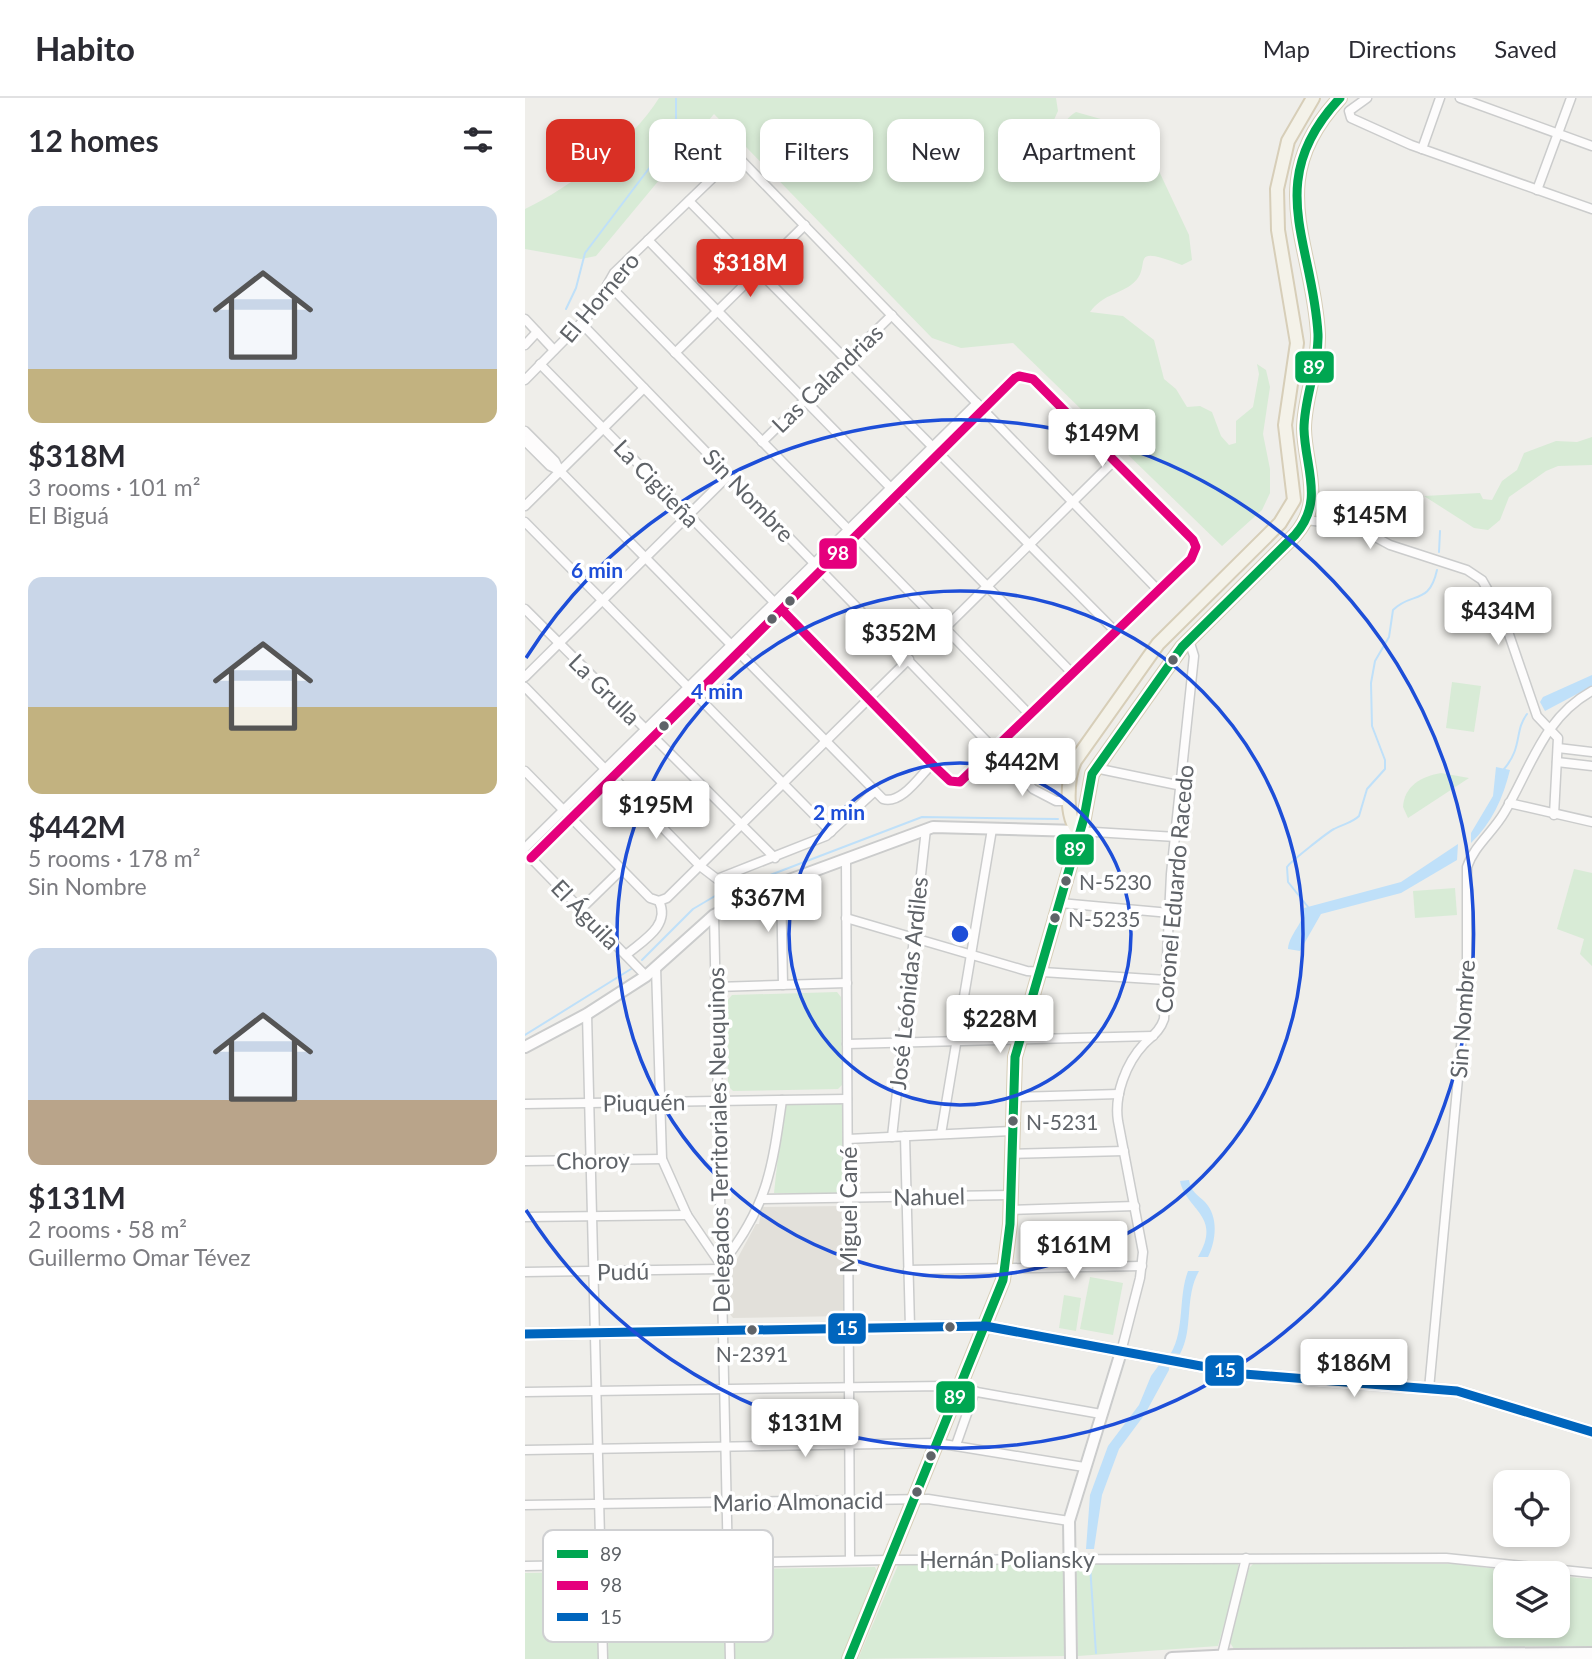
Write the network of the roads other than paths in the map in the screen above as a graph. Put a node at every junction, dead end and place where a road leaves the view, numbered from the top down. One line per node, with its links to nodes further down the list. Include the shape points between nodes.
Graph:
1 (1313, 98): 38 (main road, via 1288,141 1276,189 1278,230 1297,338 1286,418)
2 (1340, 98): 37 (main road, via 1313,136 1297,192 1297,225 1318,336 1305,415)
3 (1367, 98): 9 (street, via 1351,110 1352,120)
4 (1440, 98): 9 (street)
5 (1460, 98): 7 (street)
6 (1571, 98): 7 (street)
7 (1558, 133): 8 (street); 10 (street)
8 (1592, 146)
9 (1422, 149): 10 (street)
10 (1537, 190): 12 (street)
11 (689, 201): 13 (street, El Hornero, via 737,160); 14 (street, El Hornero); 15 (street)
12 (1592, 209)
13 (805, 225): 15 (street); 18 (street)
14 (648, 240): 16 (street, El Hornero); 17 (street)
15 (758, 271): 17 (street); 25 (street)
16 (608, 284): 20 (street, El Hornero); 24 (street, Sin Nombre)
17 (718, 311): 24 (street); 29 (street)
18 (892, 315): 25 (street, Las Calandrias); 30 (street)
19 (525, 319): 21 (street)
20 (581, 324): 23 (street, El Hornero); 28 (street, Sin Nombre)
21 (537, 332): 22 (street, El Hornero); 23 (street)
22 (525, 345)
23 (554, 350): 26 (street, El Hornero)
24 (675, 353): 35 (street, Sin Nombre)
25 (846, 359): 29 (street, Las Calandrias); 36 (street)
26 (540, 364): 27 (street, El Hornero); 32 (street, La Cigüeña)
27 (525, 380)
28 (644, 388): 32 (street); 42 (street, Sin Nombre)
29 (805, 400): 35 (street, Las Calandrias); 43 (street)
30 (977, 402): 31 (street); 36 (street)
31 (984, 410): 39 (street); 40 (street, via 1015,378 1024,375); 45 (street)
32 (603, 428): 41 (street); 47 (street, La Cigüeña)
33 (525, 431): 41 (street)
34 (525, 441): 41 (street)
35 (762, 442): 50 (street, Sin Nombre)
36 (932, 447): 39 (street); 43 (street)
37 (1307, 450): 38 (main road); 48 (main road, via 1313,492)
38 (1287, 451): 62 (main road, via 1294,490 1287,516)
39 (940, 454): 44 (street); 52 (street)
40 (1114, 461): 45 (street); 57 (street, via 1196,547 1194,555)
41 (560, 471): 46 (street); 53 (street)
42 (729, 475): 47 (street); 54 (street, Sin Nombre)
43 (891, 488): 44 (street); 50 (street)
44 (898, 495): 51 (street); 56 (street)
45 (1073, 502): 52 (street); 57 (street)
46 (525, 506)
47 (689, 516): 53 (street); 59 (street, La Cigüeña)
48 (1306, 520): 65 (main road); 78 (street, via 1355,526 1390,545 1467,570 1482,580 1503,617 1537,716)
49 (525, 522): 58 (street)
50 (848, 529): 51 (street, Sin Nombre); 54 (street)
51 (856, 537): 55 (street); 63 (street, Sin Nombre)
52 (1030, 545): 56 (street); 64 (street)
53 (646, 558): 58 (street); 67 (street)
54 (815, 562): 55 (street, Sin Nombre); 59 (street)
55 (822, 570): 61 (street); 69 (street, Sin Nombre)
56 (988, 587): 63 (street); 70 (street)
57 (1158, 590): 64 (street)
58 (603, 601): 66 (street); 73 (street)
59 (774, 603): 67 (street)
60 (525, 609): 66 (street, La Grulla)
61 (782, 610): 68 (street); 76 (street)
62 (1174, 627): 65 (main road); 95 (main road, via 1075,761)
63 (945, 628): 77 (street, Sin Nombre)
64 (1116, 632): 70 (street)
65 (1189, 640): 88 (main road); 93 (street, Coronel Eduardo Racedo, via 1194,652)
66 (560, 643): 71 (street); 79 (street, La Grulla)
67 (731, 645): 68 (street); 73 (street)
68 (739, 653): 75 (street); 81 (street)
69 (909, 659): 76 (street); 83 (street, Sin Nombre)
70 (1073, 674): 77 (street)
71 (525, 677)
72 (525, 687): 89 (street)
73 (688, 687): 79 (street)
74 (1592, 691): 78 (street, Sin Nombre, via 1574,701)
75 (696, 695): 80 (street); 92 (street)
76 (869, 699): 81 (street); 86 (street)
77 (1030, 715): 83 (street)
78 (1549, 727): 82 (street, via 1557,735); 96 (street, Sin Nombre)
79 (646, 729): 80 (street, La Grulla); 89 (street)
80 (653, 737): 91 (street); 101 (street, La Grulla)
81 (826, 741): 92 (street); 94 (street)
82 (1558, 748): 84 (street); 85 (street)
83 (997, 749): 86 (street, via 956,783); 95 (street, Sin Nombre, via 1039,794)
84 (1592, 752)
85 (1557, 762): 87 (street); 98 (street)
86 (932, 764): 94 (street, via 898,798 890,801)
87 (1592, 766)
88 (1095, 768): 93 (street); 104 (main road)
89 (605, 769): 97 (street)
90 (525, 771): 97 (street)
91 (613, 777): 99 (street); 110 (street)
92 (783, 784): 101 (street); 105 (street)
93 (1182, 786): 106 (street, Coronel Eduardo Racedo)
94 (875, 791): 105 (street)
95 (1070, 802): 104 (main road)
96 (1509, 803): 98 (street); 179 (street, Sin Nombre, via 1473,852 1466,875 1467,982)
97 (563, 810): 99 (street); 107 (street)
98 (1554, 815): 100 (street)
99 (571, 818): 107 (street); 111 (street)
100 (1592, 822)
101 (741, 825): 108 (street, La Grulla); 110 (street)
102 (926, 829): 103 (street); 109 (street); 119 (street, José Leónidas Ardiles)
103 (992, 830): 104 (street); 121 (street)
104 (1077, 831): 106 (street); 114 (main road)
105 (831, 832): 108 (street)
106 (1176, 837): 116 (street, Coronel Eduardo Racedo)
107 (527, 853): 115 (street, El Águila)
108 (775, 858): 110 (street, via 717,878)
109 (846, 859): 112 (street); 118 (street, Miguel Cané)
110 (700, 866): 113 (street)
111 (622, 869): 113 (street, via 650,898); 115 (street)
112 (781, 883): 117 (street); 127 (street)
113 (659, 901): 120 (street, via 663,913 659,925)
114 (1060, 903): 116 (street); 123 (main road)
115 (581, 909): 120 (street, El Águila)
116 (1170, 913): 125 (street, Coronel Eduardo Racedo)
117 (714, 915): 122 (street); 128 (street, Delegados Territoriales Neuquinos)
118 (846, 918): 119 (street); 126 (street, Miguel Cané)
119 (913, 937): 121 (street); 133 (street, José Leónidas Ardiles)
120 (626, 955): 124 (street, El Águila)
121 (971, 955): 123 (street); 132 (street)
122 (656, 967): 124 (street); 140 (street)
123 (1039, 972): 125 (street); 131 (main road)
124 (646, 976): 129 (street)
125 (1166, 980): 130 (street, Coronel Eduardo Racedo, via 1164,1019)
126 (847, 983): 127 (street); 134 (street, Miguel Cané)
127 (783, 985): 128 (street)
128 (716, 987): 141 (street, Delegados Territoriales Neuquinos)
129 (587, 1014): 135 (street); 142 (street)
130 (1153, 1036): 131 (street); 136 (street, Coronel Eduardo Racedo, via 1134,1058)
131 (1020, 1039): 132 (street); 137 (main road)
132 (957, 1042): 133 (street); 145 (street)
133 (901, 1043): 134 (street); 147 (street, José Leónidas Ardiles)
134 (847, 1044): 138 (street, Miguel Cané)
135 (525, 1047)
136 (1119, 1094): 137 (street); 149 (street, Coronel Eduardo Racedo, via 1117,1114)
137 (1012, 1097): 144 (main road)
138 (847, 1098): 139 (street, Piuquén); 148 (street, Miguel Cané)
139 (782, 1100): 141 (street, Piuquén); 157 (street, via 772,1171)
140 (659, 1101): 141 (street, Piuquén); 142 (street, Piuquén); 151 (street)
141 (718, 1101): 164 (street, Delegados Territoriales Neuquinos)
142 (589, 1103): 143 (street, Piuquén); 152 (street)
143 (525, 1104)
144 (1011, 1131): 145 (street); 150 (main road)
145 (941, 1134): 146 (street)
146 (905, 1136): 147 (street); 155 (street)
147 (891, 1137): 148 (street)
148 (848, 1139): 156 (street, Miguel Cané)
149 (1124, 1151): 150 (street); 158 (street, Coronel Eduardo Racedo)
150 (1011, 1154): 154 (main road)
151 (662, 1159): 152 (street, Choroy); 160 (street)
152 (590, 1160): 153 (street, Choroy); 161 (street)
153 (525, 1161)
154 (1011, 1195): 155 (street, Nahuel); 159 (main road)
155 (907, 1197): 156 (street, Nahuel); 166 (street)
156 (848, 1198): 157 (street, Nahuel); 171 (street, Miguel Cané)
157 (763, 1199): 164 (street)
158 (1135, 1206): 159 (street); 163 (street, Coronel Eduardo Racedo)
159 (1011, 1210): 165 (main road)
160 (687, 1215): 161 (street); 164 (street)
161 (591, 1216): 162 (street); 167 (street)
162 (525, 1217)
163 (1142, 1266): 165 (street); 175 (street, Coronel Eduardo Racedo)
164 (721, 1267): 167 (street, Pudú); 172 (street, Delegados Territoriales Neuquinos)
165 (1005, 1268): 166 (street); 169 (main road)
166 (908, 1270): 170 (street)
167 (594, 1271): 168 (street, Pudú); 173 (street)
168 (525, 1272)
169 (985, 1326): 170 (street); 175 (street); 178 (main road)
170 (910, 1327): 171 (street)
171 (849, 1328): 172 (street); 176 (street, Miguel Cané)
172 (722, 1331): 173 (street); 177 (street, Delegados Territoriales Neuquinos)
173 (597, 1333): 174 (street); 180 (street)
174 (525, 1334)
175 (1121, 1352): 179 (street, via 1244,1374); 183 (street, Coronel Eduardo Racedo)
176 (849, 1387): 177 (street); 178 (street); 186 (street, Miguel Cané)
177 (723, 1389): 180 (street); 188 (street, Delegados Territoriales Neuquinos)
178 (959, 1389): 181 (street); 185 (main road)
179 (1429, 1389): 184 (street, via 1466,1394)
180 (599, 1391): 182 (street); 189 (street)
181 (975, 1391): 183 (street); 187 (street)
182 (525, 1392)
183 (1101, 1414): 191 (street, Coronel Eduardo Racedo)
184 (1592, 1432)
185 (937, 1443): 186 (street); 187 (street); 192 (main road)
186 (850, 1444): 188 (street); 193 (street, Miguel Cané)
187 (955, 1445): 191 (street)
188 (724, 1446): 189 (street); 194 (street, Delegados Territoriales Neuquinos)
189 (600, 1448): 190 (street); 195 (street)
190 (525, 1450)
191 (1084, 1467): 197 (street, Coronel Eduardo Racedo)
192 (915, 1499): 193 (street, Mario Almonacid); 197 (street, Mario Almonacid); 203 (main road)
193 (850, 1500): 194 (street, Mario Almonacid); 202 (street, Miguel Cané)
194 (725, 1502): 195 (street, Mario Almonacid); 199 (street, Delegados Territoriales Neuquinos)
195 (602, 1504): 196 (street, Mario Almonacid); 198 (street)
196 (525, 1506)
197 (1069, 1521): 201 (street, Coronel Eduardo Racedo)
198 (602, 1530)
199 (726, 1530)
200 (1246, 1558): 201 (street, Hernán Poliansky); 207 (street, Hernán Poliansky, via 1446,1558); 209 (street)
201 (1067, 1559): 203 (street, Hernán Poliansky); 211 (street, Coronel Eduardo Racedo)
202 (851, 1560): 203 (street, Hernán Poliansky); 204 (street, Hernán Poliansky)
203 (892, 1560): 210 (main road)
204 (773, 1561)
205 (525, 1566): 206 (street, Hernán Poliansky)
206 (543, 1566)
207 (1592, 1573)
208 (1592, 1654): 209 (main road)
209 (1221, 1658): 212 (main road)
210 (849, 1659)
211 (1071, 1659)
212 (1172, 1659)

